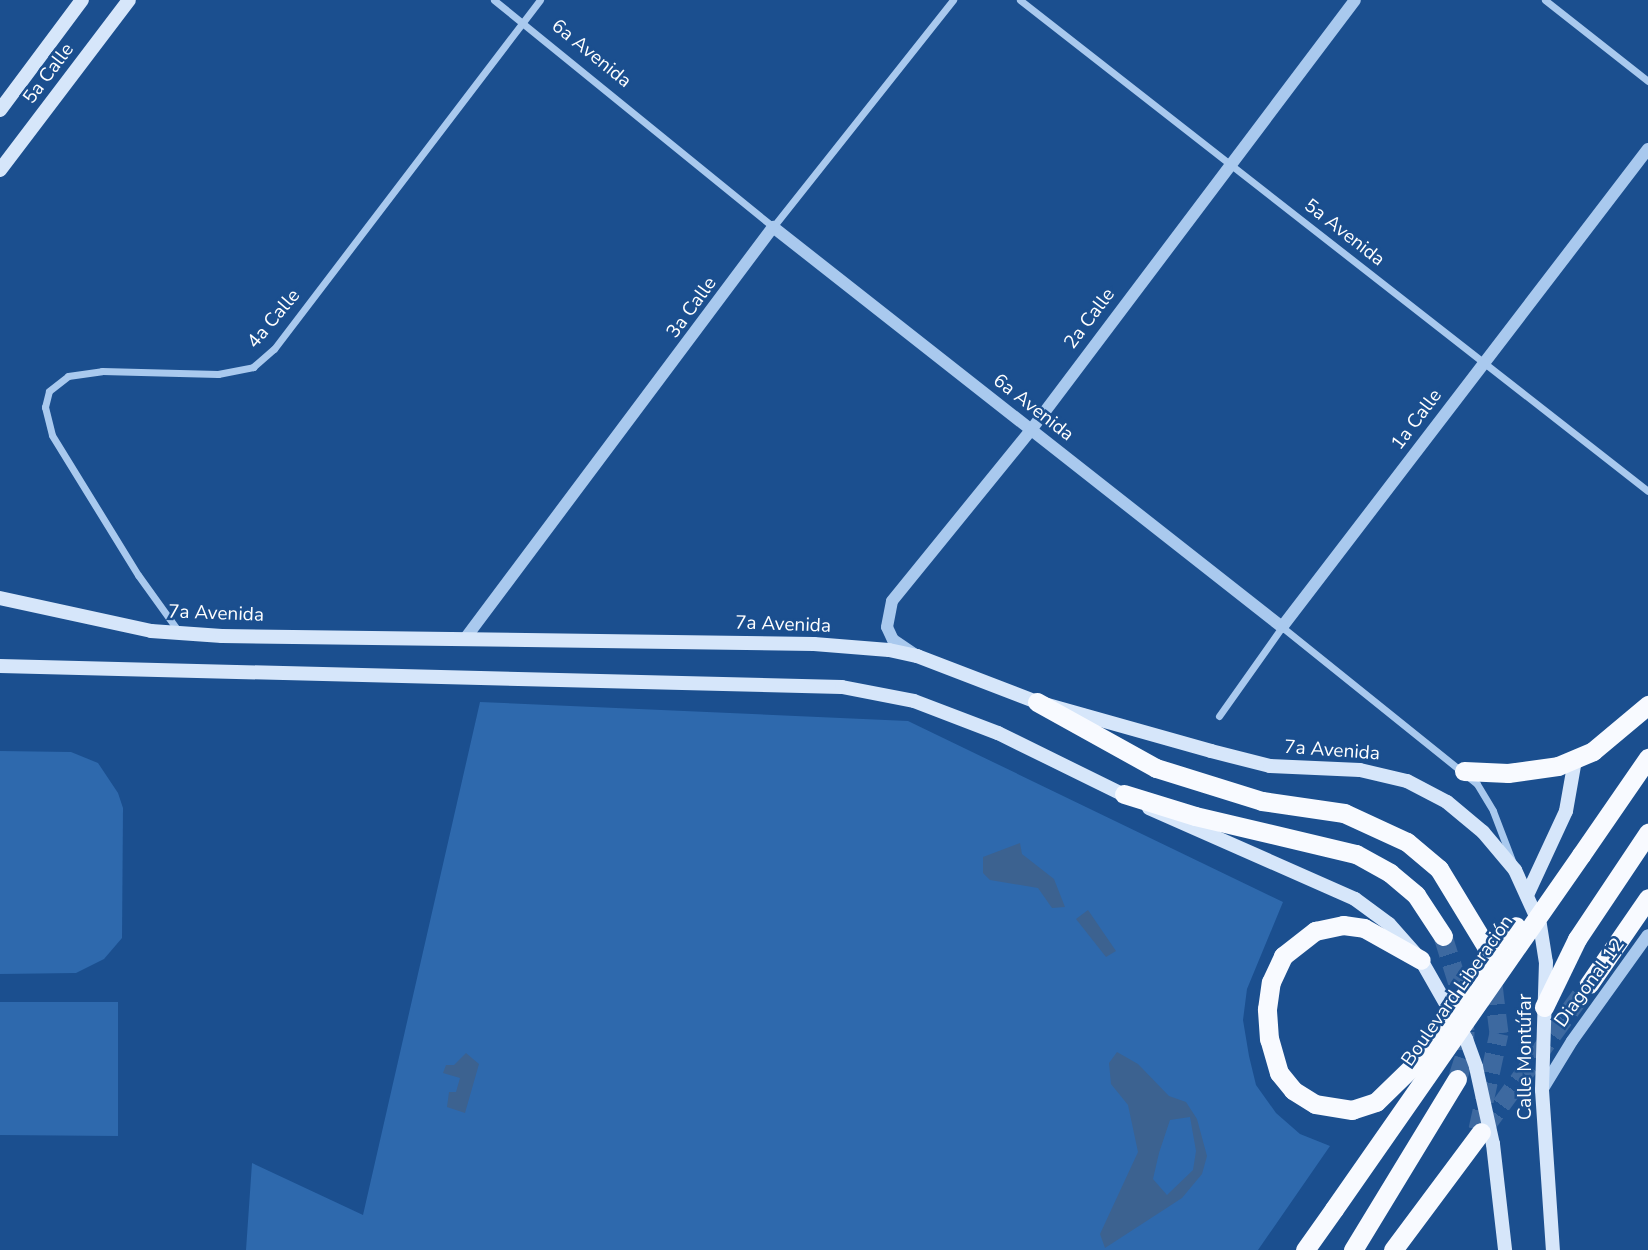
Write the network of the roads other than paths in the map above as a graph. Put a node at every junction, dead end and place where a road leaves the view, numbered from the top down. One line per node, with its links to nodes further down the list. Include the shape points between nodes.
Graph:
1 (82, 0): 11 (main road, 5a Calle)
2 (129, 0): 14 (main road, 5a Calle)
3 (494, 0): 9 (street, 6a Avenida)
4 (540, 0): 9 (street, 4a Calle)
5 (953, 0): 15 (street, 3a Calle)
6 (1020, 0): 13 (street, 5a Avenida)
7 (1355, 0): 13 (street, 2a Calle)
8 (1545, 0): 10 (street)
9 (524, 24): 15 (street, 6a Avenida); 23 (street, 4a Calle, via 274,349 253,366 218,374 102,371 68,376 49,391 45,407 52,435)
10 (1648, 82)
11 (0, 110)
12 (1648, 149): 16 (street, 1a Calle)
13 (1231, 165): 16 (street, 5a Avenida); 17 (street, 2a Calle)
14 (0, 170)
15 (774, 228): 17 (street, 6a Avenida); 24 (street, 3a Calle)
16 (1484, 363): 18 (street, 5a Avenida); 22 (street, 1a Calle)
17 (1031, 430): 22 (street, 6a Avenida); 25 (street, 2a Calle, via 892,601 887,627 893,640)
18 (1648, 491)
19 (0, 598): 20 (main road, 7a Avenida)
20 (24, 604): 21 (main road); 23 (main road, 7a Avenida)
21 (0, 606)
22 (1282, 628): 29 (street, 1a Calle); 32 (street, 6a Avenida)
23 (179, 633): 24 (main road, 7a Avenida)
24 (464, 640): 25 (main road, 7a Avenida, via 814,644)
25 (917, 656): 27 (main road, 7a Avenida)
26 (1, 666): 33 (main road, via 842,687 914,701 998,733)
27 (1037, 702): 36 (main road, 7a Avenida, via 1269,766 1360,770 1407,781 1464,815); 41 (highway, via 1156,768 1262,801 1344,813 1407,842 1439,869)
28 (1648, 705): 31 (highway, via 1624,728)
29 (1219, 716)
30 (1648, 758): 35 (highway)
31 (1576, 760): 32 (highway, via 1535,771); 37 (main road, via 1566,811)
32 (1464, 771): 36 (street, 6a Avenida, via 1493,811)
33 (1124, 794): 40 (highway, via 1206,819 1356,854 1416,895); 42 (main road, via 1188,829 1355,899 1389,924)
34 (1648, 833): 44 (highway, via 1577,939)
35 (1579, 854): 42 (highway, bridge, via 1537,897 1412,1067 1376,1102 1352,1110 1315,1104 1293,1090 1279,1073 1269,1039 1271,982 1283,956 1315,931 1343,925 1364,928); 48 (highway, Boulevard Liberación, bridge)
36 (1515, 870): 37 (main road, Calle Montúfar)
37 (1528, 893): 44 (main road, Calle Montúfar, via 1540,925 1546,962)
38 (1648, 898): 43 (highway)
39 (1648, 935): 46 (street, Diagonal 12)
40 (1443, 936)
41 (1487, 948)
42 (1422, 960): 51 (main road, Calle Montúfar, via 1476,1067 1493,1144)
43 (1589, 984)
44 (1544, 1006): 46 (main road, Calle Montúfar)
45 (1457, 1079): 49 (highway)
46 (1542, 1090): 52 (main road, Calle Montúfar)
47 (1479, 1130): 50 (highway)
48 (1305, 1250)
49 (1353, 1250)
50 (1392, 1250)
51 (1505, 1250)
52 (1553, 1250)

